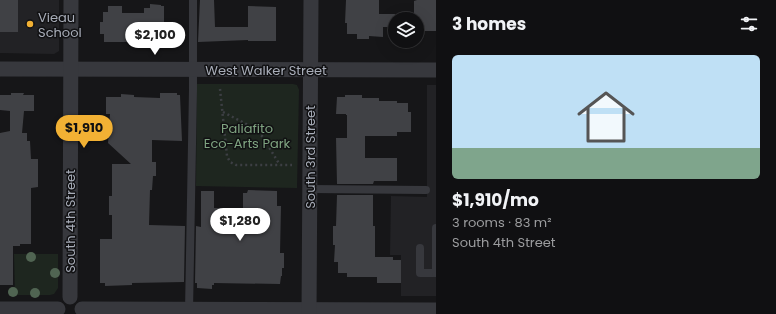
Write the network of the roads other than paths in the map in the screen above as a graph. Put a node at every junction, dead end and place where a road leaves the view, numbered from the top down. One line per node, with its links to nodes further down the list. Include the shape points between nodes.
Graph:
1 (71, 0): 5 (street, South 4th Street)
2 (192, 0): 6 (lane)
3 (311, 0): 7 (street, South 3rd Street)
4 (0, 69): 5 (street, West Walker Street)
5 (70, 69): 6 (street, West Walker Street); 14 (street, South 4th Street)
6 (193, 70): 7 (street, West Walker Street); 19 (lane)
7 (311, 70): 8 (street, West Walker Street); 9 (street, South 3rd Street)
8 (436, 70)
9 (310, 190): 10 (lane); 20 (street, South 3rd Street)
10 (426, 190)
11 (436, 228): 13 (lane)
12 (420, 248): 13 (lane, via 420,273)
13 (436, 273)
14 (70, 297): 17 (street, via 60,302); 18 (street, via 79,302)
15 (0, 308): 17 (street)
16 (436, 310): 20 (street)
17 (59, 311)
18 (81, 311): 19 (street)
19 (189, 312): 20 (street)
20 (309, 312)

